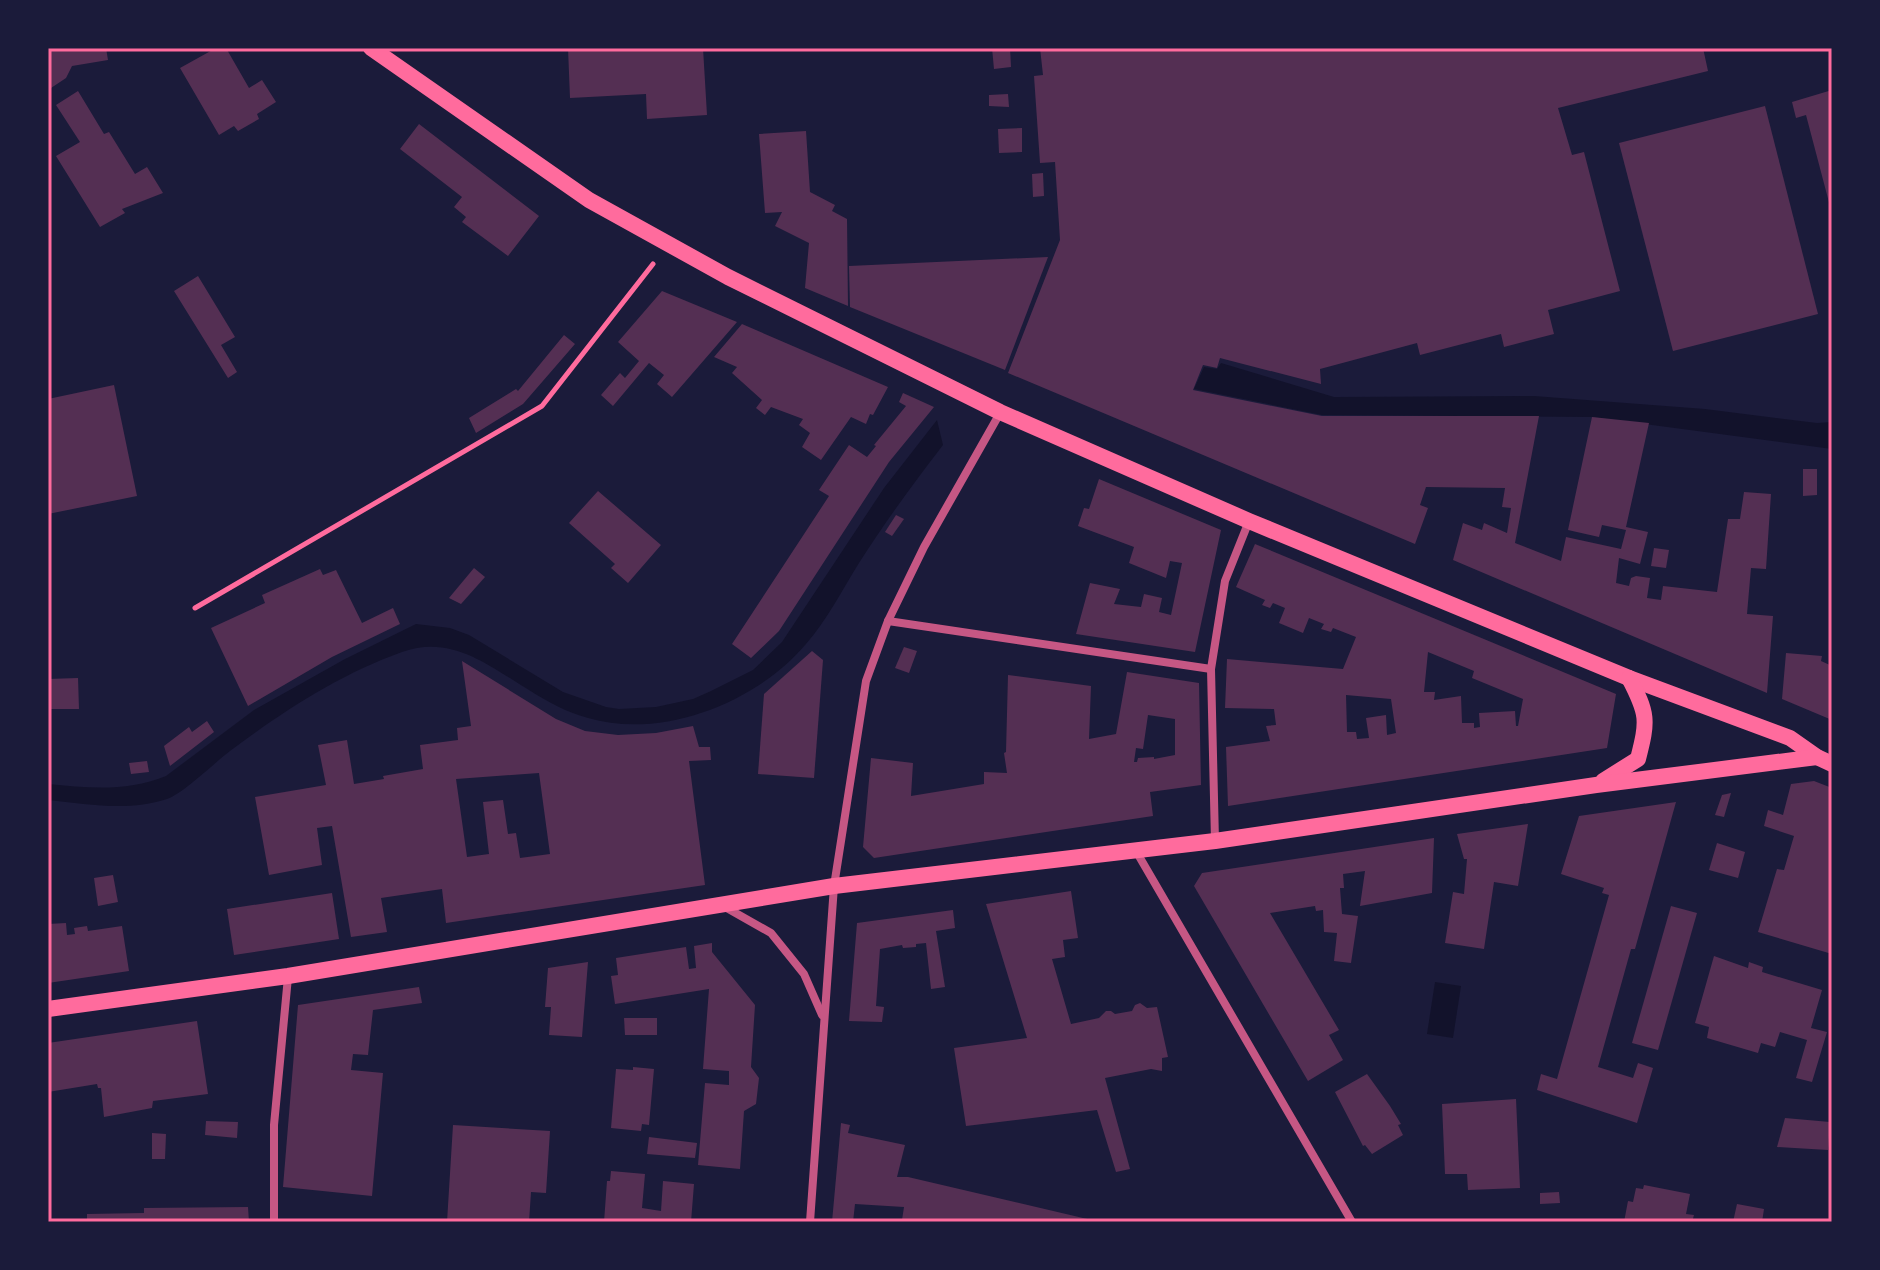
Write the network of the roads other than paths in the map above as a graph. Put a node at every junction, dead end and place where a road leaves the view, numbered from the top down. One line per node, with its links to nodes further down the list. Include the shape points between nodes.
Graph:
1 (371, 48): 2 (main road, via 589,200 728,277)
2 (1000, 412): 3 (main road); 4 (street)
3 (1249, 521): 5 (street, via 1225,581); 6 (main road)
4 (888, 621): 5 (street); 11 (street, via 866,681)
5 (1211, 669): 9 (street)
6 (1629, 678): 7 (main road, via 1790,738); 8 (main road, via 1647,724 1638,759)
7 (1824, 760): 8 (main road)
8 (1596, 785): 9 (main road)
9 (1215, 841): 10 (main road)
10 (1136, 851): 11 (main road); 18 (street)
11 (834, 886): 12 (main road); 15 (street)
12 (721, 905): 13 (main road); 15 (street, via 771,933 804,974)
13 (288, 976): 14 (main road); 16 (street, via 274,1125)
14 (48, 1009)
15 (824, 1019): 17 (street)
16 (274, 1222)
17 (810, 1222)
18 (1352, 1222)

